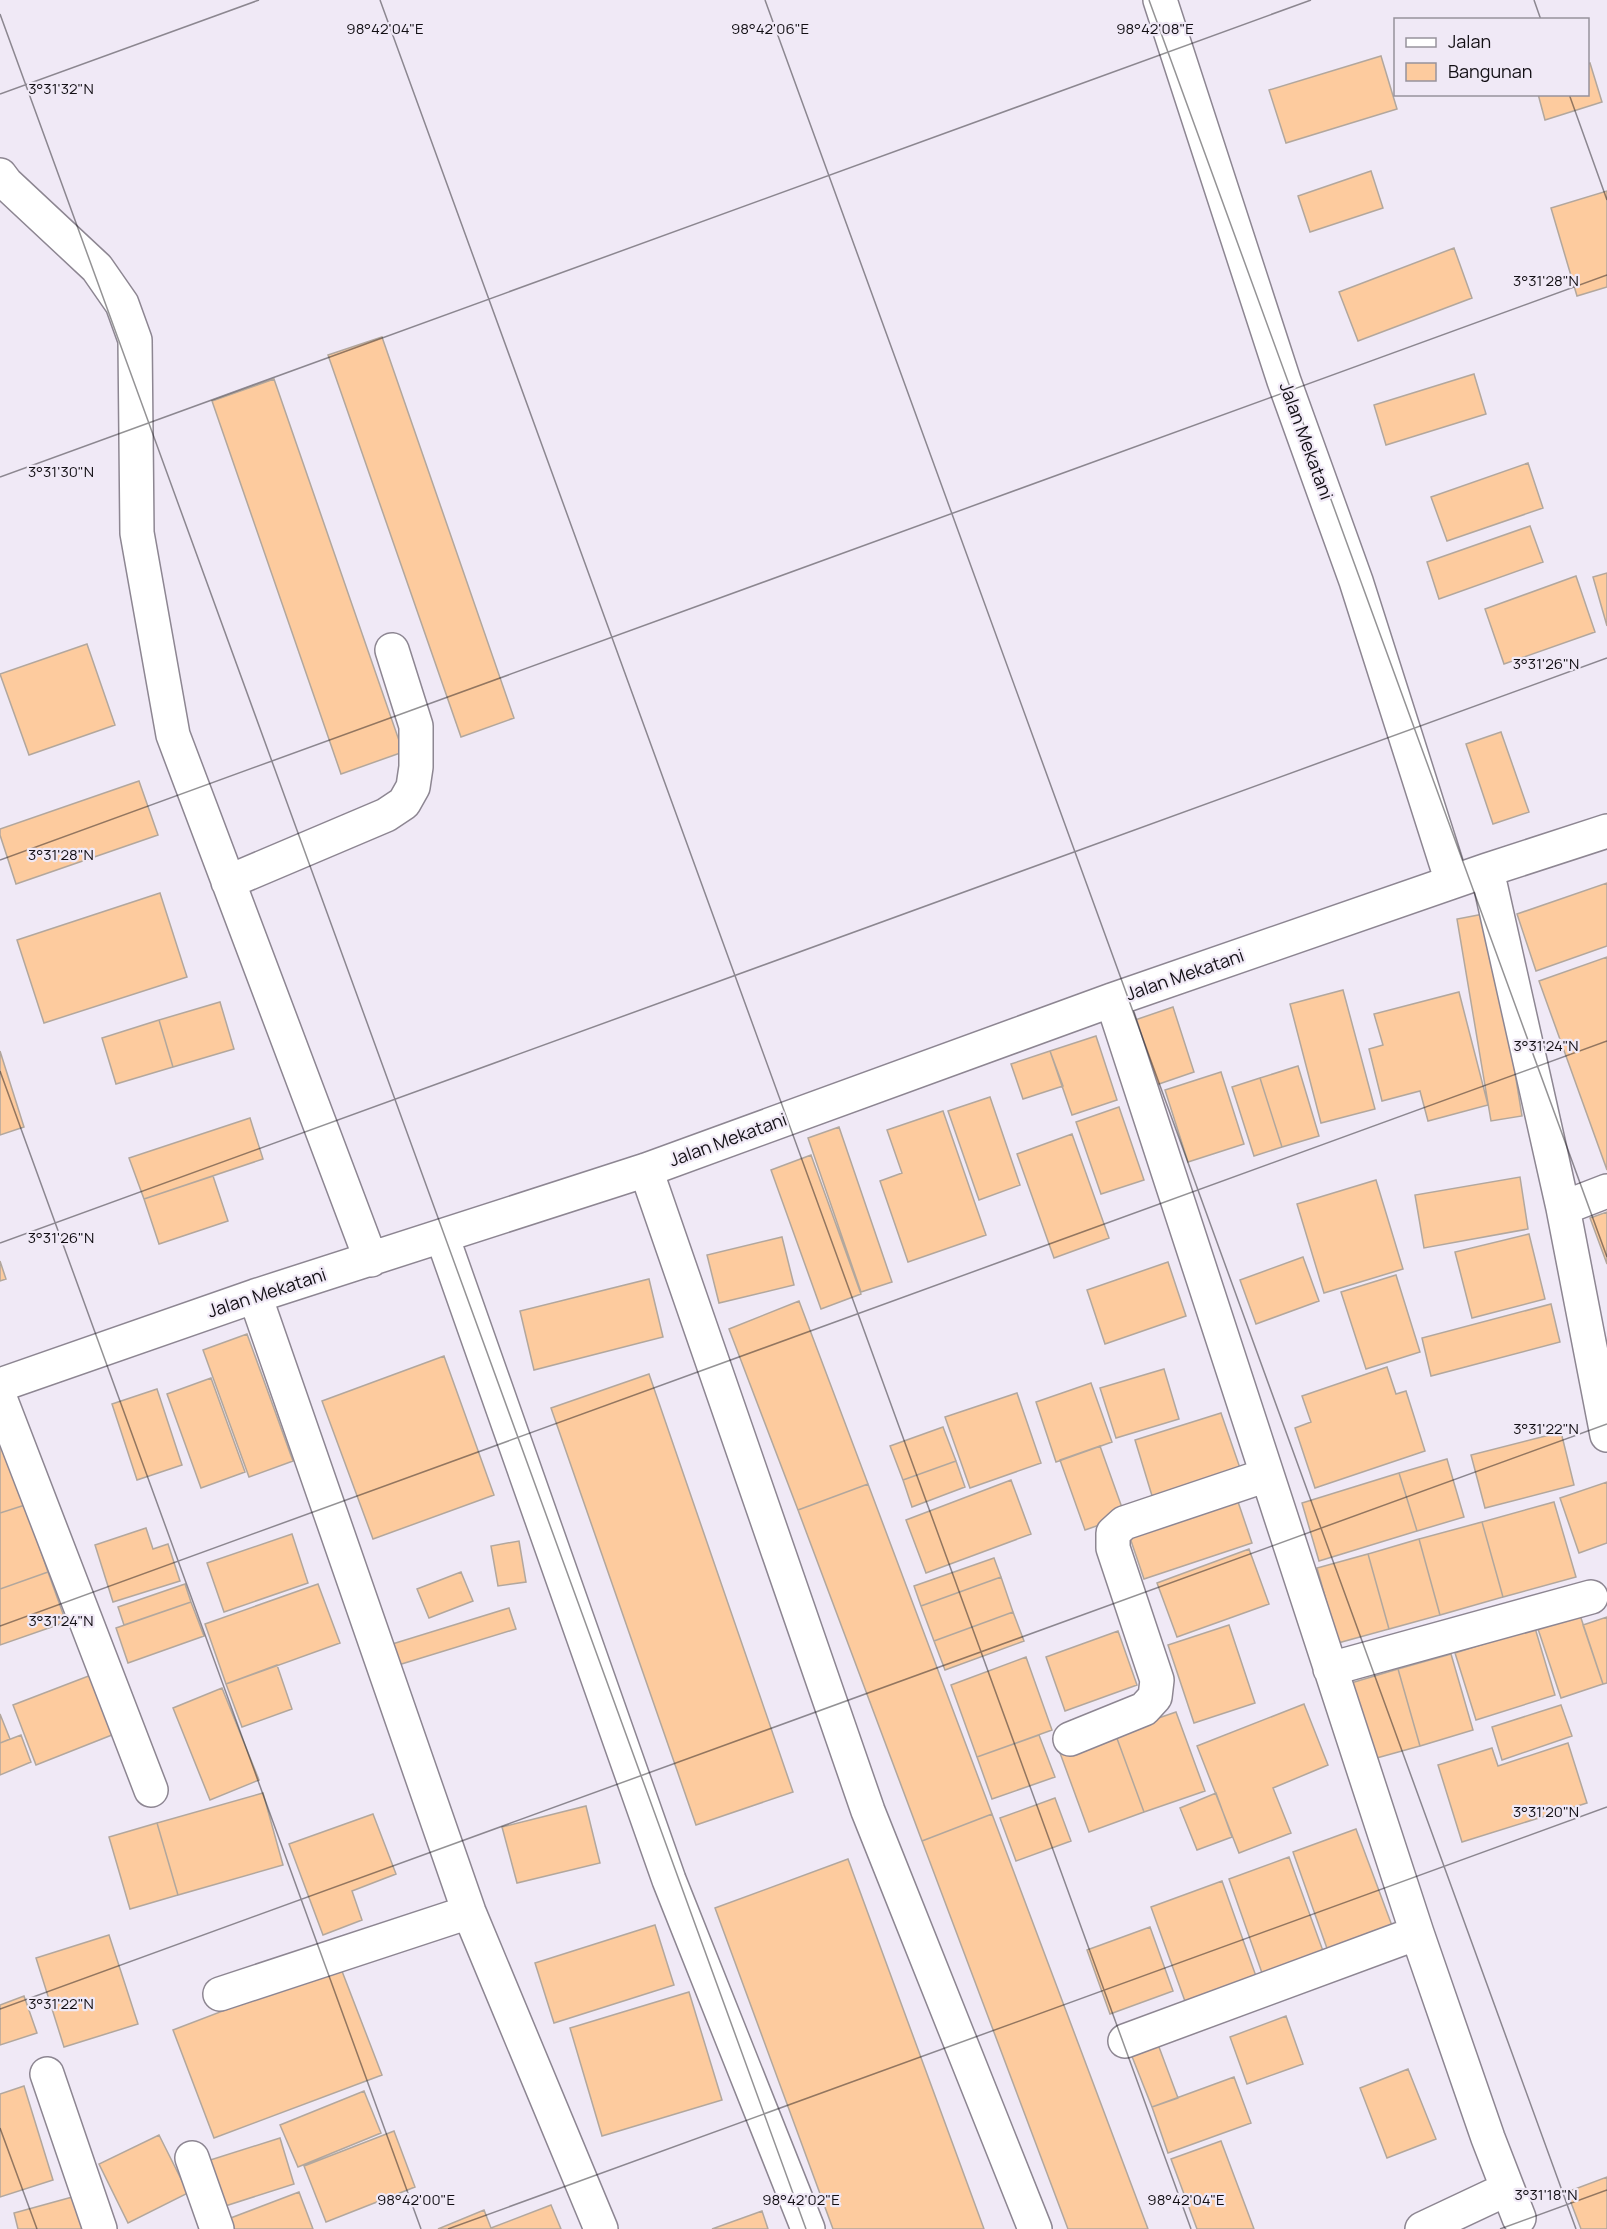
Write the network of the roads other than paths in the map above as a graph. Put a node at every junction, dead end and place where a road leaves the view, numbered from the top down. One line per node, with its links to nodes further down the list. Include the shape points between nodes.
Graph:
1 (1160, 0): 7 (street, Jalan Mekatani, via 1280,370 1356,581)
2 (0, 175): 6 (street, via 97,268 122,304 135,340 137,533 173,735)
3 (392, 650): 6 (street, via 416,726 416,767 404,803 386,815)
4 (1607, 831): 5 (street, Jalan Mekatani)
5 (1487, 870): 7 (street, Jalan Mekatani); 11 (street)
6 (228, 882): 13 (street)
7 (1452, 882): 8 (street, Jalan Mekatani)
8 (1112, 1000): 9 (street, Jalan Mekatani); 18 (street)
9 (646, 1170): 12 (street, Jalan Mekatani); 33 (street, via 868,1811)
10 (1607, 1191): 11 (street)
11 (1563, 1208): 17 (street)
12 (442, 1236): 13 (street, Jalan Mekatani); 32 (street, via 669,1880)
13 (371, 1260): 14 (street, Jalan Mekatani)
14 (255, 1296): 15 (street, Jalan Mekatani); 23 (street)
15 (0, 1385)
16 (0, 1398): 22 (street)
17 (1607, 1435)
18 (1267, 1475): 20 (street); 21 (street, via 1124,1523 1113,1533 1113,1548 1156,1680 1155,1697 1144,1709)
19 (1591, 1597): 20 (street)
20 (1330, 1669): 24 (street)
21 (1070, 1739)
22 (151, 1790)
23 (470, 1912): 25 (street); 31 (street)
24 (1417, 1934): 26 (street); 34 (street, via 1513,2204)
25 (220, 1994)
26 (1125, 2041)
27 (47, 2074): 29 (street)
28 (192, 2157): 30 (street)
29 (100, 2229)
30 (217, 2229)
31 (601, 2229)
32 (808, 2229)
33 (1035, 2229)
34 (1422, 2229)

